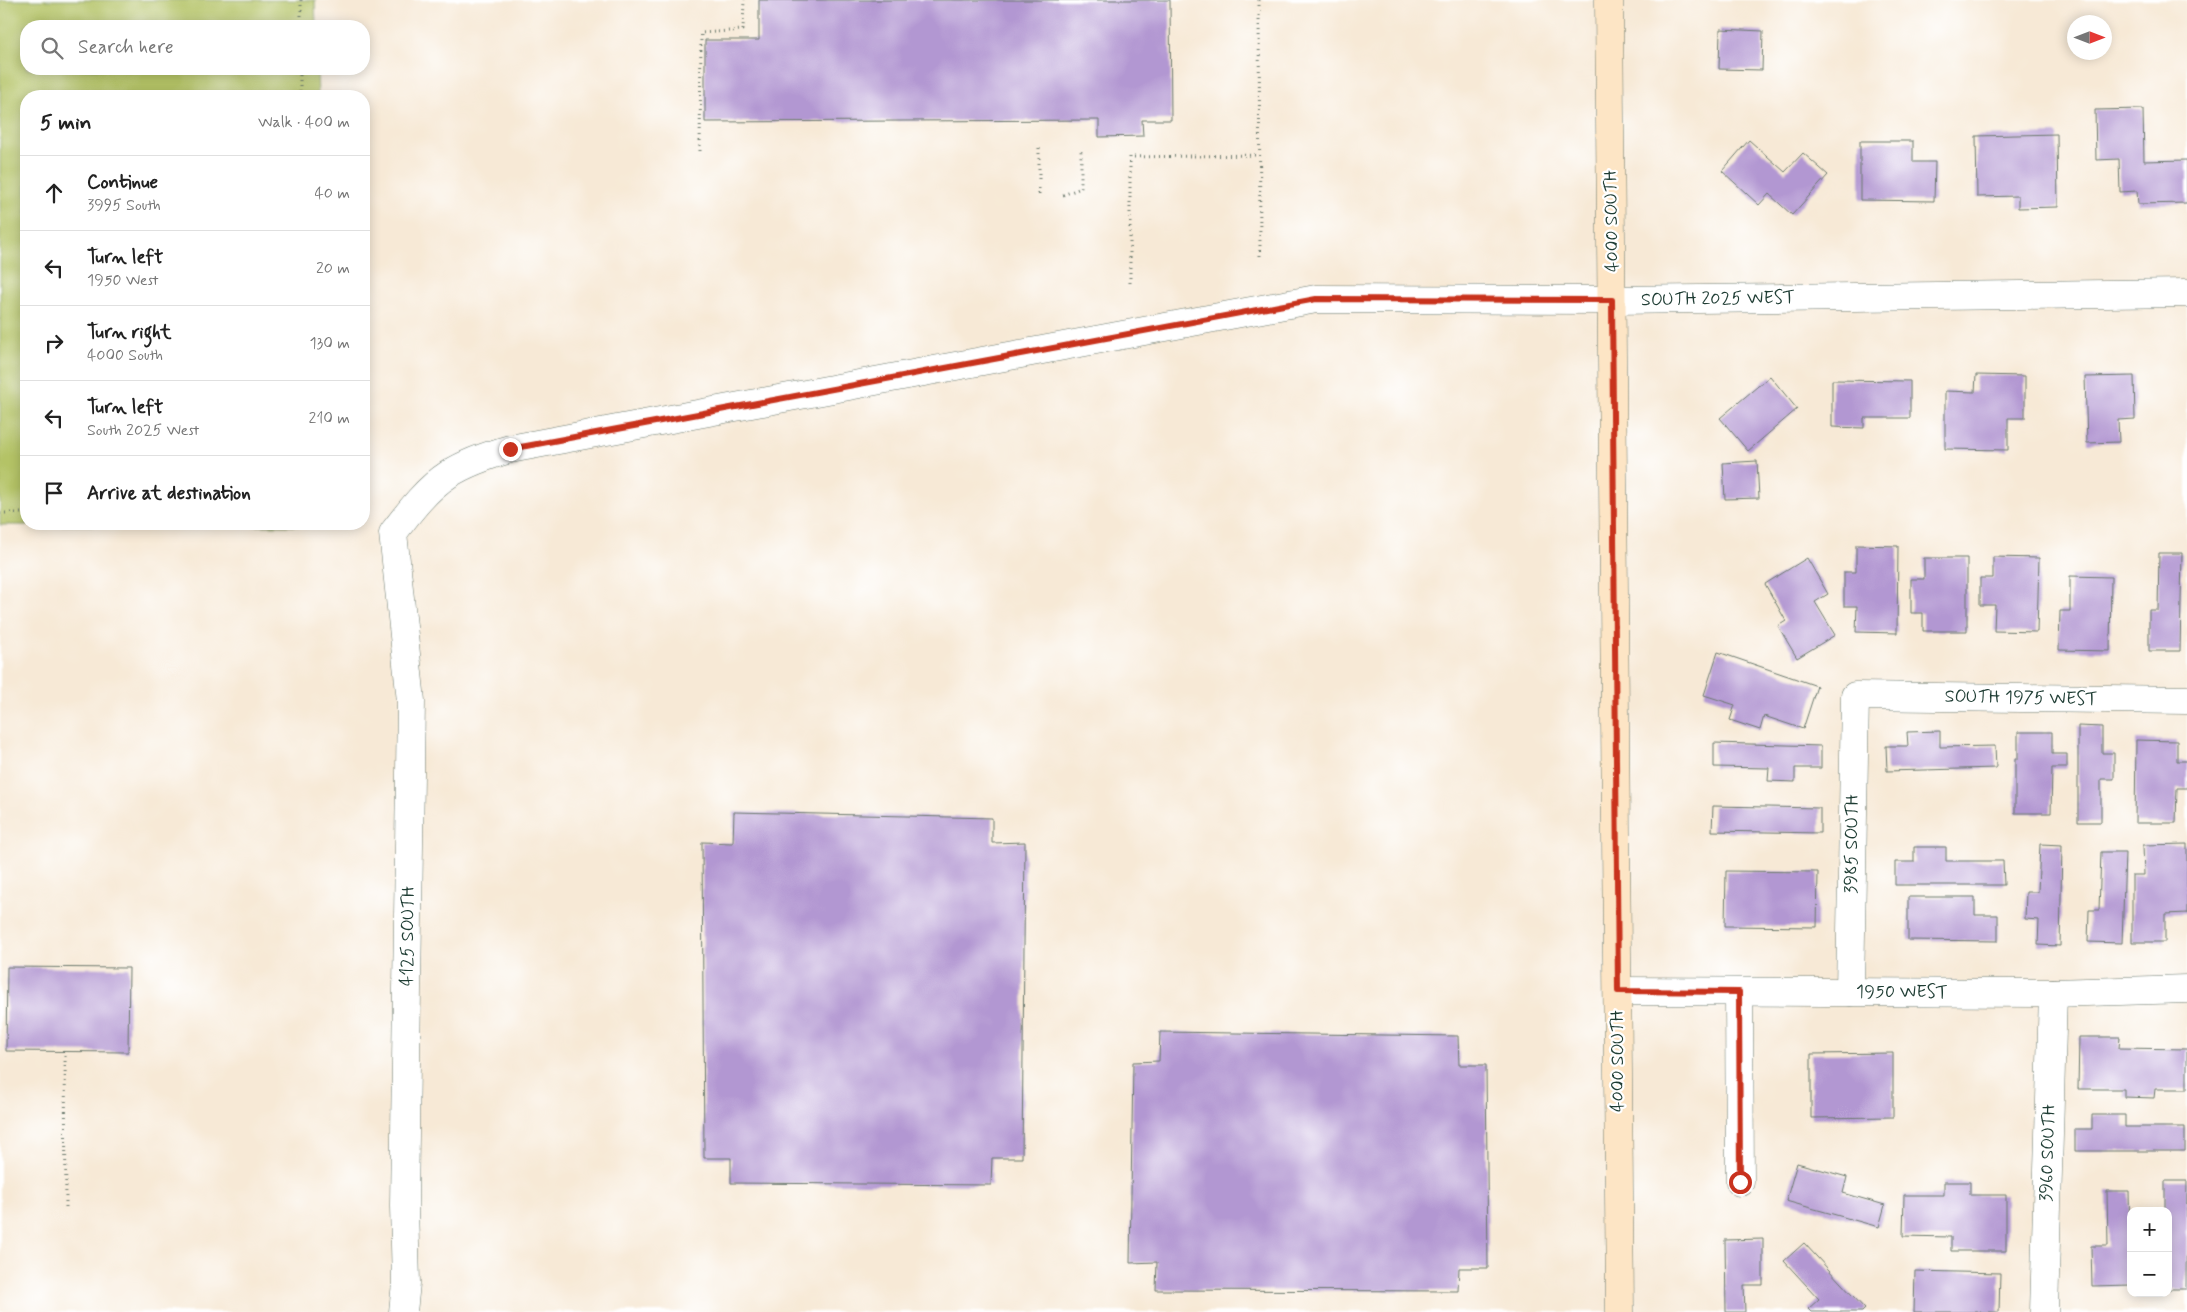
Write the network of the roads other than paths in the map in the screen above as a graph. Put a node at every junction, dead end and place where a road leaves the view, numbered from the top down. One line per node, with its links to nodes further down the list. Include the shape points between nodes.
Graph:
1 (1609, 0): 3 (street, 4000 SOUTH)
2 (2187, 293): 3 (street, SOUTH 2025 WEST)
3 (1612, 300): 4 (street, SOUTH 2025 WEST, via 1316,299 510,449 477,459 448,474 416,504 393,533); 8 (street, 4000 SOUTH)
4 (398, 561): 13 (street, 4125 SOUTH, via 411,701 404,1206 406,1283)
5 (1855, 696): 6 (street, SOUTH 1975 WEST); 10 (street, 3985 SOUTH)
6 (2187, 700)
7 (2187, 989): 11 (street, 1950 WEST)
8 (1618, 991): 9 (street, 1950 WEST); 14 (street, 4000 SOUTH)
9 (1739, 992): 10 (street, 1950 WEST); 12 (street)
10 (1850, 992): 11 (street, 1950 WEST)
11 (2053, 993): 15 (street, 3960 SOUTH)
12 (1740, 1182)
13 (403, 1312)
14 (1620, 1312)
15 (2044, 1312)

